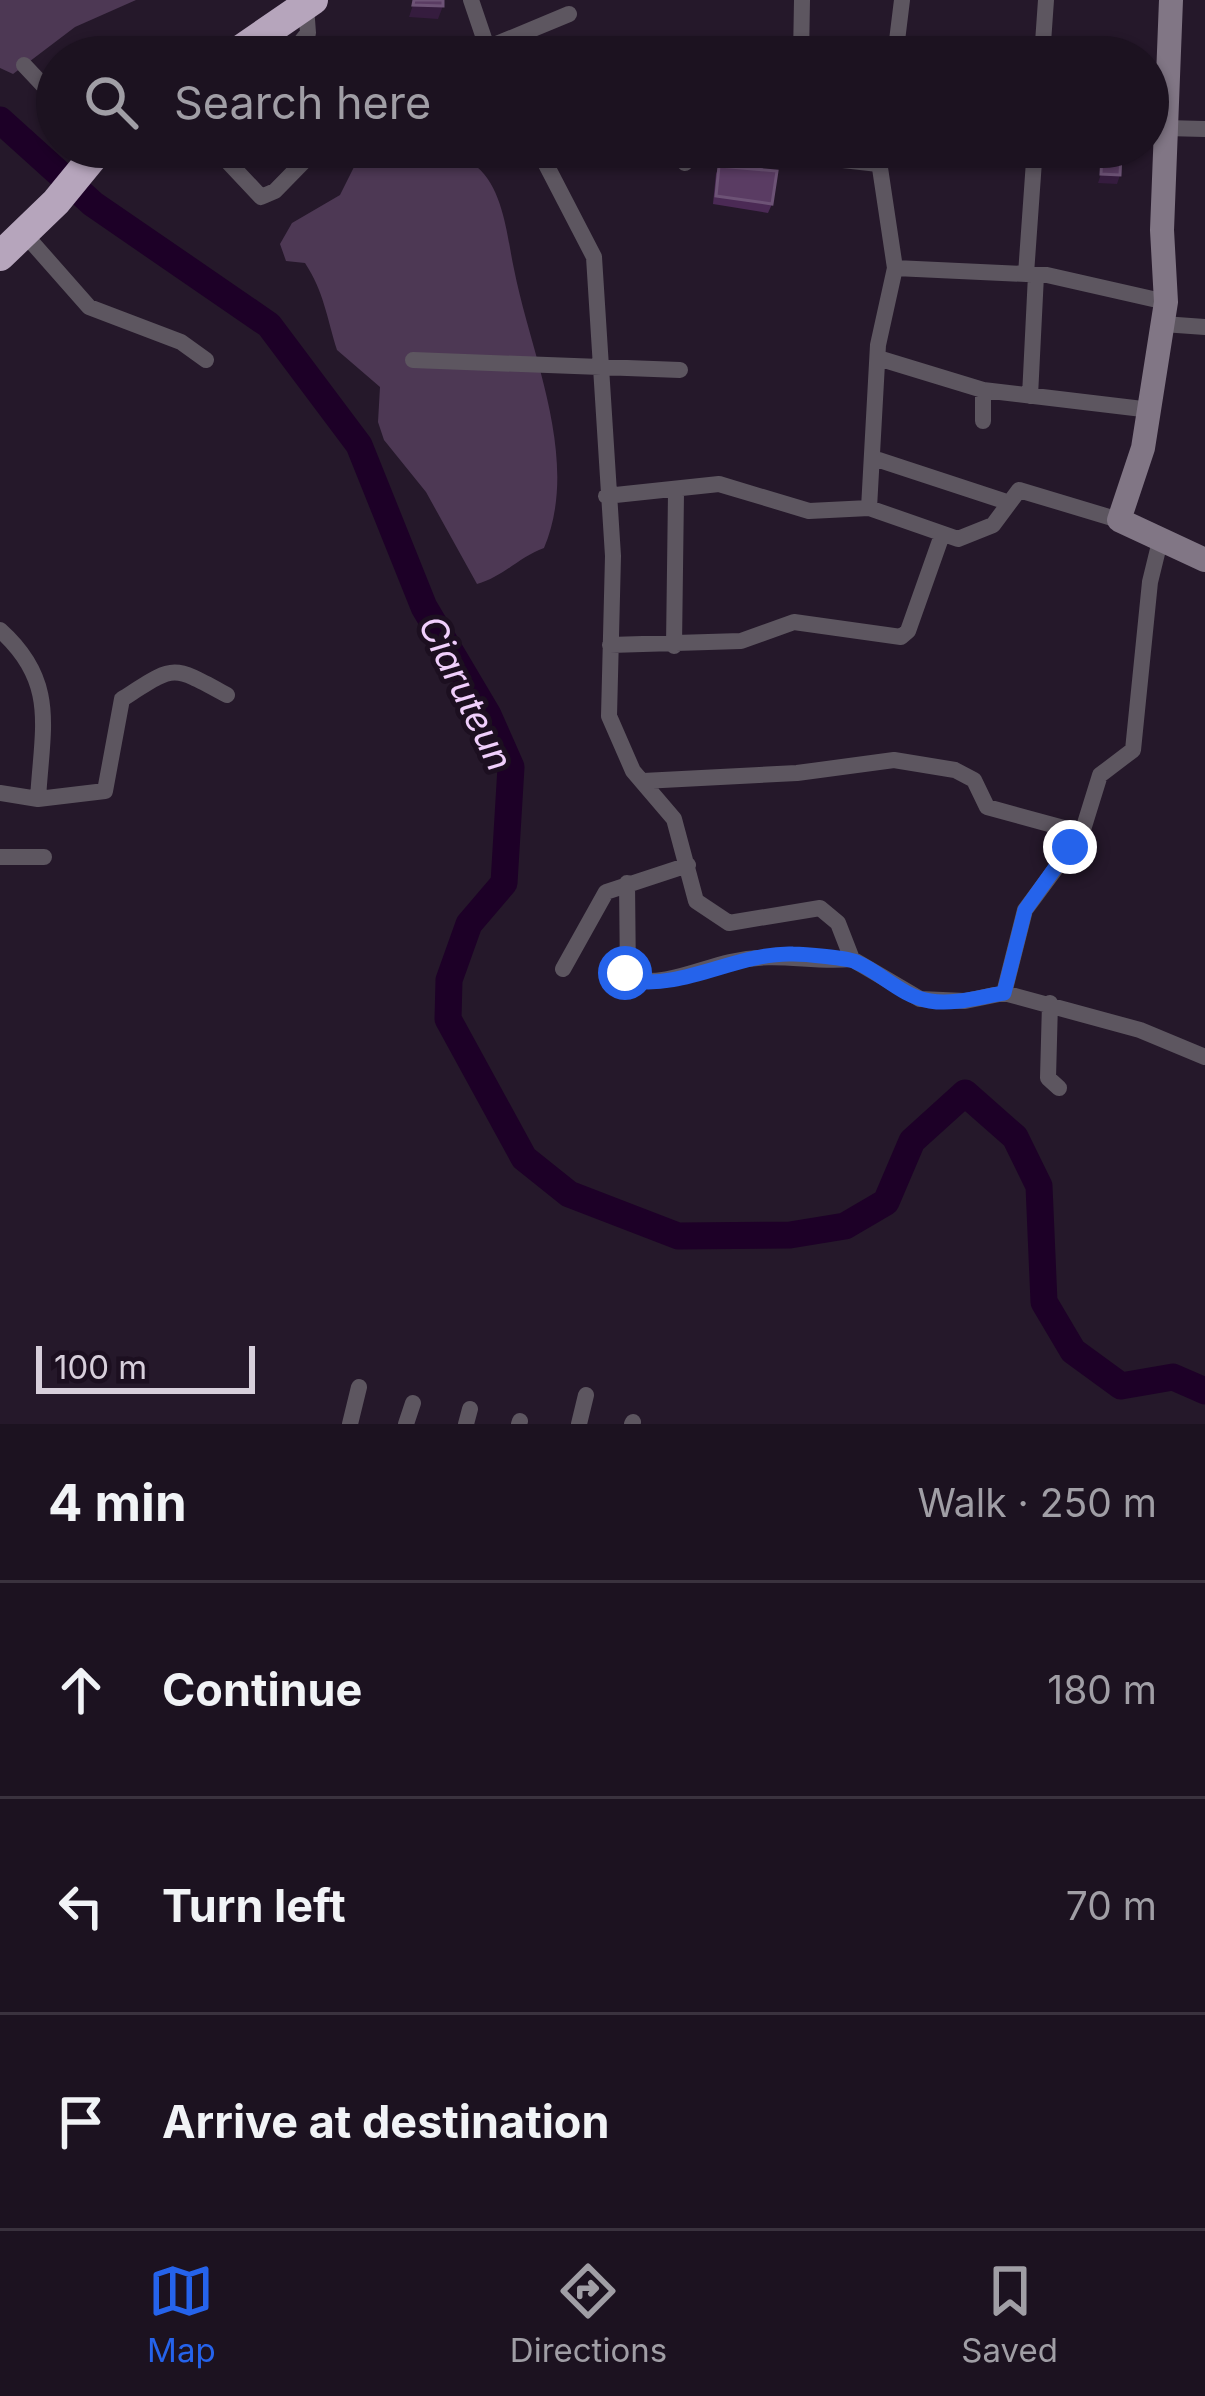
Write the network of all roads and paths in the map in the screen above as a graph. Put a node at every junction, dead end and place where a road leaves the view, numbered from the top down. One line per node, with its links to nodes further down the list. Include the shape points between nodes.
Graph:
1 (471, 0): 10 (street)
2 (802, 0): 12 (street)
3 (902, 0): 13 (street)
4 (1046, 0): 14 (street)
5 (1171, 0): 15 (street)
6 (309, 3): 8 (highway); 9 (street)
7 (569, 14): 11 (street)
8 (261, 36)
9 (306, 36)
10 (483, 36)
11 (523, 36)
12 (799, 36)
13 (898, 36)
14 (1043, 36)
15 (1169, 43)
16 (24, 64): 17 (street)
17 (36, 77)
18 (1169, 128): 19 (street)
19 (1205, 129)
20 (82, 168): 27 (highway)
21 (234, 168): 22 (street, via 261,197)
22 (298, 168)
23 (548, 168): 36 (street, via 594,257)
24 (880, 168): 29 (street)
25 (1034, 168): 30 (street)
26 (1165, 168): 31 (street)
27 (22, 231): 28 (highway); 34 (street, via 89,307 181,342)
28 (0, 256)
29 (895, 268): 30 (street); 33 (street)
30 (1031, 274): 31 (street); 39 (street)
31 (1164, 313): 32 (street); 40 (street)
32 (1205, 327)
33 (878, 358): 38 (street); 42 (street)
34 (206, 360)
35 (413, 360): 36 (street)
36 (600, 364): 37 (street); 44 (street)
37 (680, 370)
38 (983, 389): 39 (street); 41 (street)
39 (1030, 396): 40 (street)
40 (1151, 410): 47 (street)
41 (983, 422)
42 (873, 458): 45 (street); 46 (street)
43 (676, 493): 44 (street); 46 (street, via 719,484 809,511); 53 (street)
44 (606, 496): 52 (street, via 614,556)
45 (1007, 502): 47 (street, via 1019,490 1037,492); 48 (street, via 980,534)
46 (869, 508): 48 (street)
47 (1118, 520): 49 (street)
48 (942, 535): 53 (street, via 901,638 794,622 741,641)
49 (1161, 537): 50 (street); 58 (street, via 1133,750 1100,775)
50 (1205, 560)
51 (0, 630): 57 (street, via 35,667 44,694)
52 (610, 645): 53 (street); 55 (street, via 609,716)
53 (674, 646)
54 (227, 695): 57 (street, via 176,670 162,672 122,699 105,791)
55 (643, 781): 58 (street, via 865,761 932,764 974,780 987,807); 61 (street, via 674,819)
56 (0, 794): 57 (street)
57 (38, 799)
58 (1082, 833): 65 (street, via 1025,910)
59 (0, 857): 60 (street)
60 (44, 857)
61 (688, 865): 62 (street); 63 (street, via 696,901 717,919 739,923 820,908 838,923)
62 (627, 883): 63 (street, via 628,980 670,980 788,954); 64 (street, via 606,892)
63 (852, 959): 65 (street, via 903,992 936,1002)
64 (563, 969)
65 (1004, 993): 66 (street)
66 (1050, 1003): 67 (street); 68 (street, via 1048,1078)
67 (1205, 1057)
68 (1059, 1088)
69 (359, 1388): 72 (street)
70 (586, 1395): 74 (street)
71 (413, 1402): 73 (street)
72 (350, 1424)
73 (406, 1424)
74 (579, 1424)

